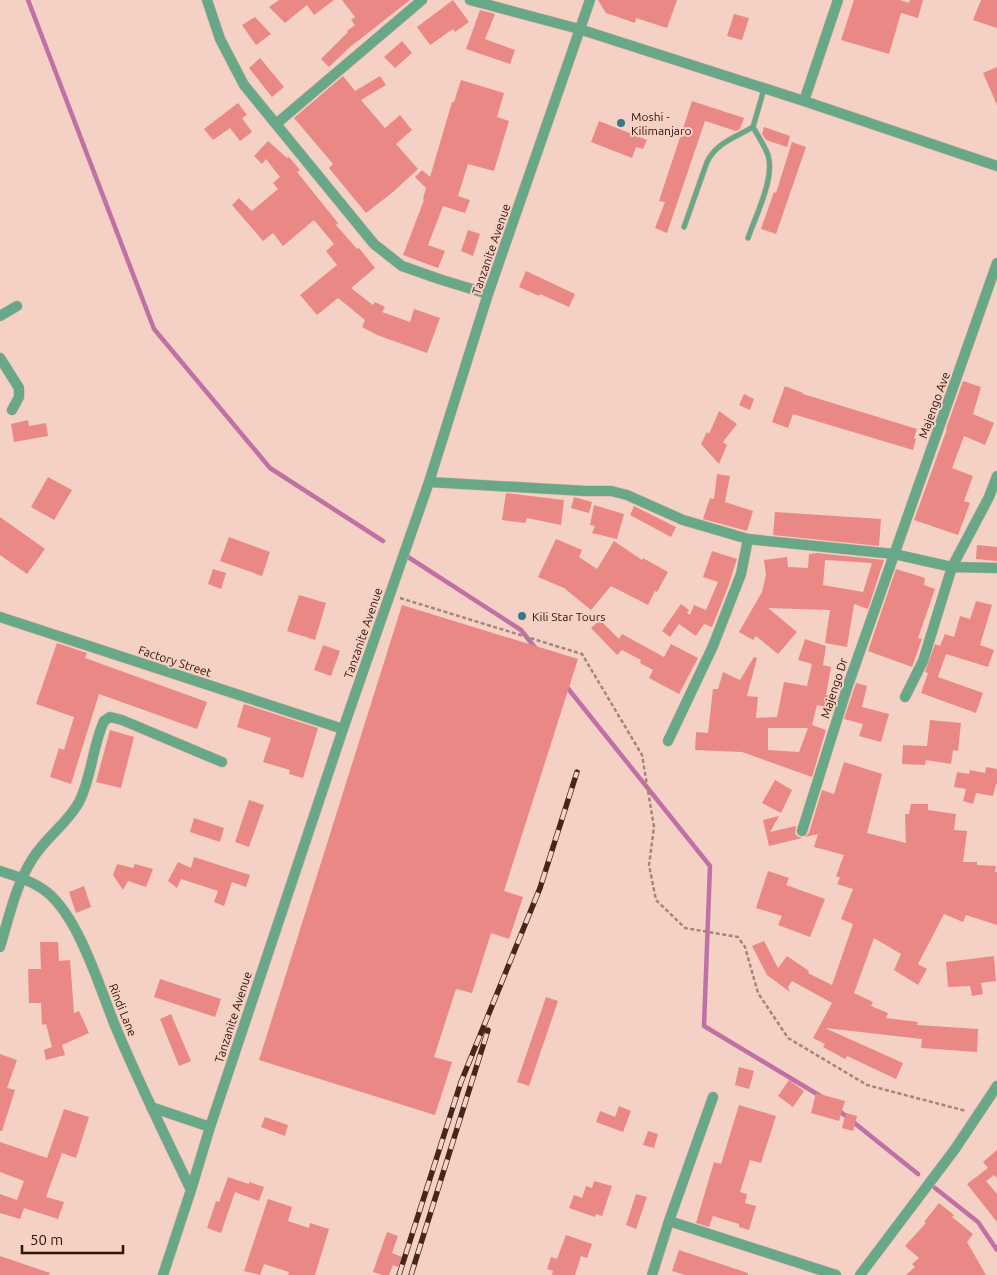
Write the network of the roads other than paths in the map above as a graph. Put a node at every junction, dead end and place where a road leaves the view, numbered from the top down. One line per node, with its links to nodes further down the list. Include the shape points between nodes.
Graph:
1 (207, 0): 9 (street, via 220,39 244,85)
2 (422, 0): 9 (street)
3 (470, 0): 6 (street)
4 (590, 0): 6 (street, Tanzanite Avenue)
5 (838, 0): 8 (street)
6 (579, 29): 7 (street); 15 (street, Tanzanite Avenue)
7 (764, 88): 8 (street); 10 (lane)
8 (804, 101): 11 (street)
9 (276, 124): 15 (street, via 374,244 402,266)
10 (753, 127): 12 (lane, via 711,153); 13 (lane, via 768,154 770,169)
11 (997, 166)
12 (684, 227)
13 (748, 238)
14 (997, 263): 24 (street, Majengo Ave)
15 (488, 294): 21 (street, Tanzanite Avenue)
16 (17, 306): 17 (street)
17 (0, 316)
18 (0, 358): 19 (street, via 19,388 19,397)
19 (12, 410)
20 (997, 476): 22 (street)
21 (429, 482): 23 (street, via 611,491 683,520); 29 (street, Tanzanite Avenue)
22 (993, 497): 25 (street)
23 (748, 539): 24 (street); 30 (street, via 741,574 713,646)
24 (894, 554): 25 (street); 32 (street, Majengo Dr)
25 (952, 567): 26 (street); 28 (street, via 923,661)
26 (997, 568)
27 (0, 617): 29 (street, Factory Street)
28 (905, 697)
29 (343, 729): 39 (street, Tanzanite Avenue)
30 (668, 740)
31 (222, 762): 34 (street, via 110,717 102,727 79,801 70,816 40,847)
32 (802, 831)
33 (0, 870): 34 (street, Rindi Lane)
34 (22, 878): 35 (street); 38 (street, Rindi Lane, via 48,893 65,913 83,945)
35 (0, 947)
36 (997, 1086): 45 (street, via 955,1149)
37 (712, 1097): 41 (street)
38 (151, 1107): 39 (street); 40 (street, Rindi Lane)
39 (210, 1126): 40 (street, Tanzanite Avenue)
40 (191, 1190): 42 (street, Tanzanite Avenue)
41 (669, 1221): 43 (street); 44 (street)
42 (163, 1275)
43 (652, 1275)
44 (836, 1275)
45 (860, 1275)

